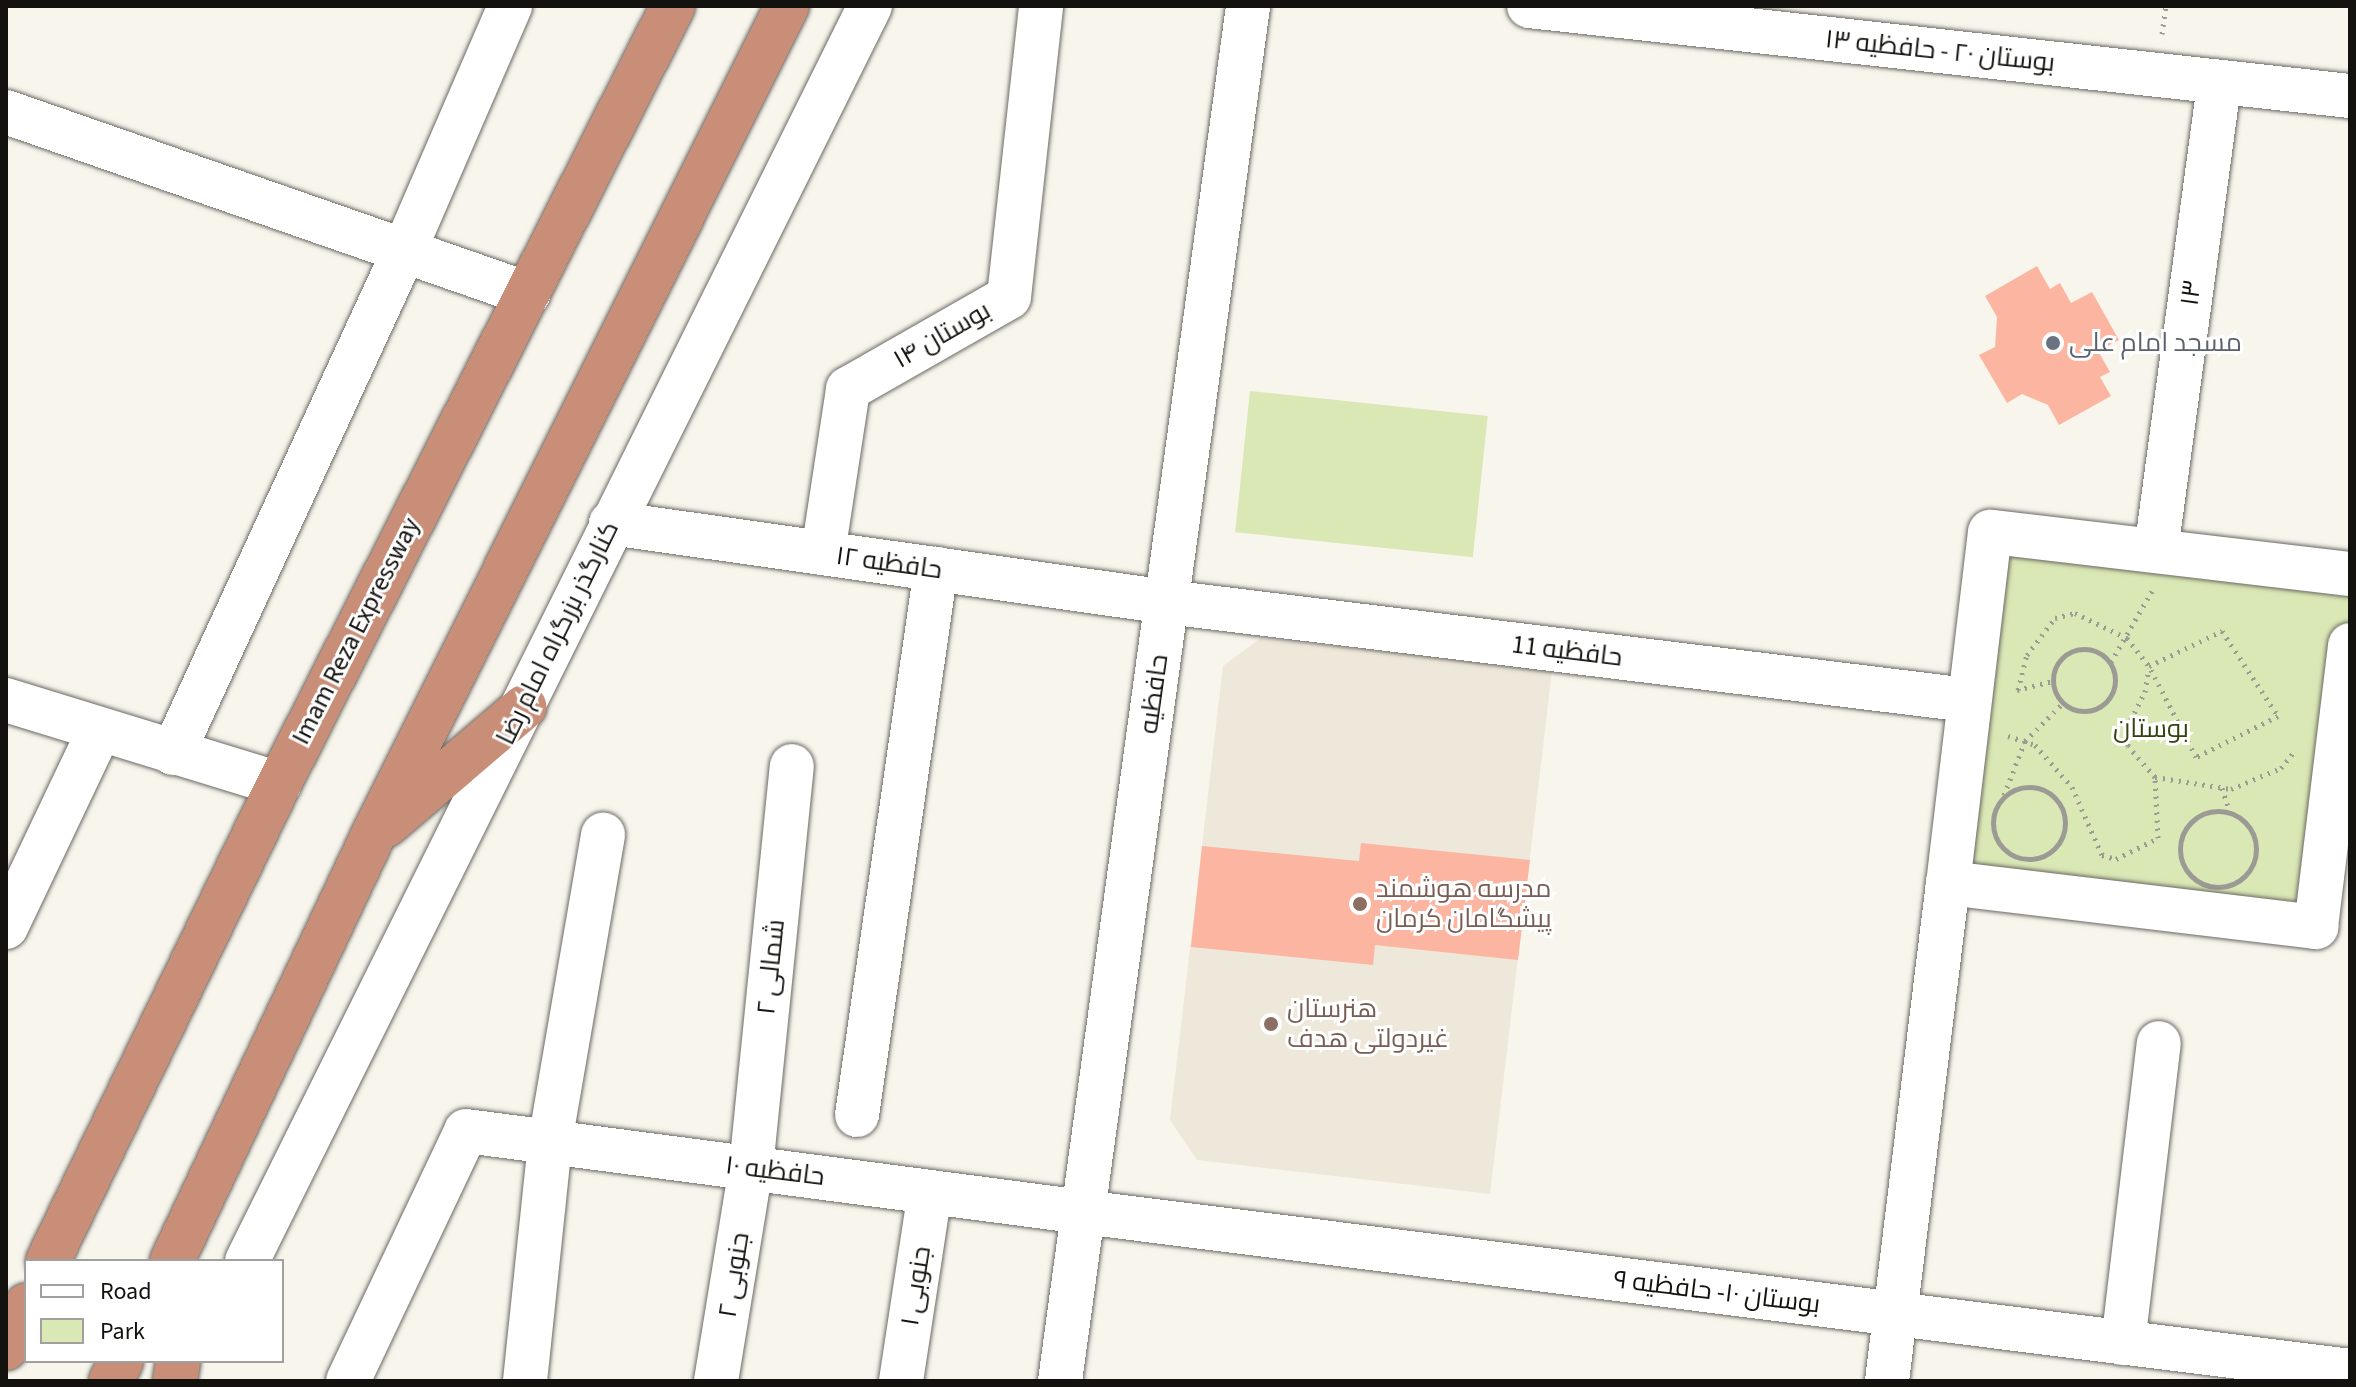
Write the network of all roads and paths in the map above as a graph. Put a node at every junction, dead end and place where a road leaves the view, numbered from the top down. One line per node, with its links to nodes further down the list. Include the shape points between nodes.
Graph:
1 (510, 6): 11 (street)
2 (673, 6): 12 (highway, Imam Reza Expressway)
3 (787, 6): 41 (highway)
4 (870, 6): 13 (street, کنارگذر بزرگراه امام رضا)
5 (1041, 6): 15 (street, بوستان ۱۴, via 1009,297 848,389)
6 (1248, 6): 18 (street, حافظیه)
7 (1529, 6): 8 (street, بوستان ۲۰ - حافظیه ۱۳)
8 (2219, 82): 9 (street, بوستان ۲۰ - حافظیه ۱۳); 14 (street, ۱۳)
9 (2350, 96)
10 (6, 112): 11 (street)
11 (405, 249): 12 (street); 33 (street)
12 (528, 294): 36 (highway, Imam Reza Expressway)
13 (611, 523): 15 (street, حافظیه ۱۲); 28 (street, کنارگذر بزرگراه امام رضا)
14 (2156, 551): 17 (street); 19 (path, via 2155,586); 29 (street, via 1990,532)
15 (823, 553): 16 (street, حافظیه ۱۲)
16 (936, 569): 18 (street, حافظیه ۱۲); 45 (street)
17 (2350, 574)
18 (1167, 602): 29 (street, حافظیه 11); 49 (street, حافظیه)
19 (2127, 638): 21 (path); 22 (path); 24 (path, via 2075,613 2055,618 2027,655)
20 (2350, 645): 32 (street)
21 (2111, 662): 23 (path, via 2097,651 2079,649 2063,656); 27 (path, via 2116,680 2111,697 2097,709 2079,711)
22 (2149, 666): 22 (path, via 2196,757 2278,716 2222,631); 35 (path, via 2145,692 2127,727 2128,746)
23 (2053, 681): 24 (path); 27 (path)
24 (2018, 690): 25 (path)
25 (2009, 692)
26 (6, 700): 30 (street)
27 (2063, 704): 31 (path)
28 (524, 707): 41 (highway); 54 (street, کنارگذر بزرگراه امام رضا)
29 (1966, 711): 31 (path); 42 (street)
30 (99, 731): 33 (street); 43 (street)
31 (2025, 741): 35 (path, via 2072,787 2102,855 2116,859 2158,838); 38 (path)
32 (2344, 748): 37 (path, via 2301,744 2281,768); 42 (street, via 2316,927)
33 (173, 753): 36 (street)
34 (792, 766): 47 (street, ۲ شمالی)
35 (2155, 777): 37 (path)
36 (279, 784): 51 (highway, Imam Reza Expressway)
37 (2222, 788): 39 (path)
38 (2004, 796): 38 (path, via 1993,812 1993,831 2002,848 2018,858 2037,859 2054,850 2064,834 2066,815 2057,798 2040,788 2021,787)
39 (2230, 813): 39 (path, via 2198,816 2185,830 2180,850 2185,869 2199,883 2219,887 2238,882 2252,868 2257,848 2251,829)
40 (603, 835): 46 (street)
41 (372, 837): 50 (highway)
42 (1948, 883): 56 (street)
43 (6, 927)
44 (2159, 1043): 57 (street)
45 (857, 1115)
46 (550, 1142): 47 (street, حافظیه ۱۰); 64 (street, حافظیه ۱۰, via 466,1131); 65 (street)
47 (751, 1168): 48 (street, حافظیه ۱۰); 66 (street, ۲ جنوبی)
48 (930, 1192): 49 (street, حافظیه ۱۰); 67 (street, ۱ جنوبی)
49 (1083, 1212): 56 (street, بوستان ۱۰- حافظیه ۹); 68 (street, حافظیه)
50 (196, 1214): 52 (highway); 53 (highway)
51 (49, 1259)
52 (173, 1259)
53 (190, 1259)
54 (248, 1259)
55 (24, 1310): 58 (highway)
56 (1894, 1314): 57 (street, بوستان ۱۰- حافظیه ۹); 69 (street)
57 (2123, 1343): 61 (street, بوستان ۱۰- حافظیه ۹)
58 (6, 1348)
59 (120, 1363): 62 (highway)
60 (197, 1363): 63 (street)
61 (2350, 1371)
62 (111, 1381)
63 (188, 1381)
64 (348, 1381)
65 (525, 1381)
66 (716, 1381)
67 (901, 1381)
68 (1060, 1381)
69 (1887, 1381)

